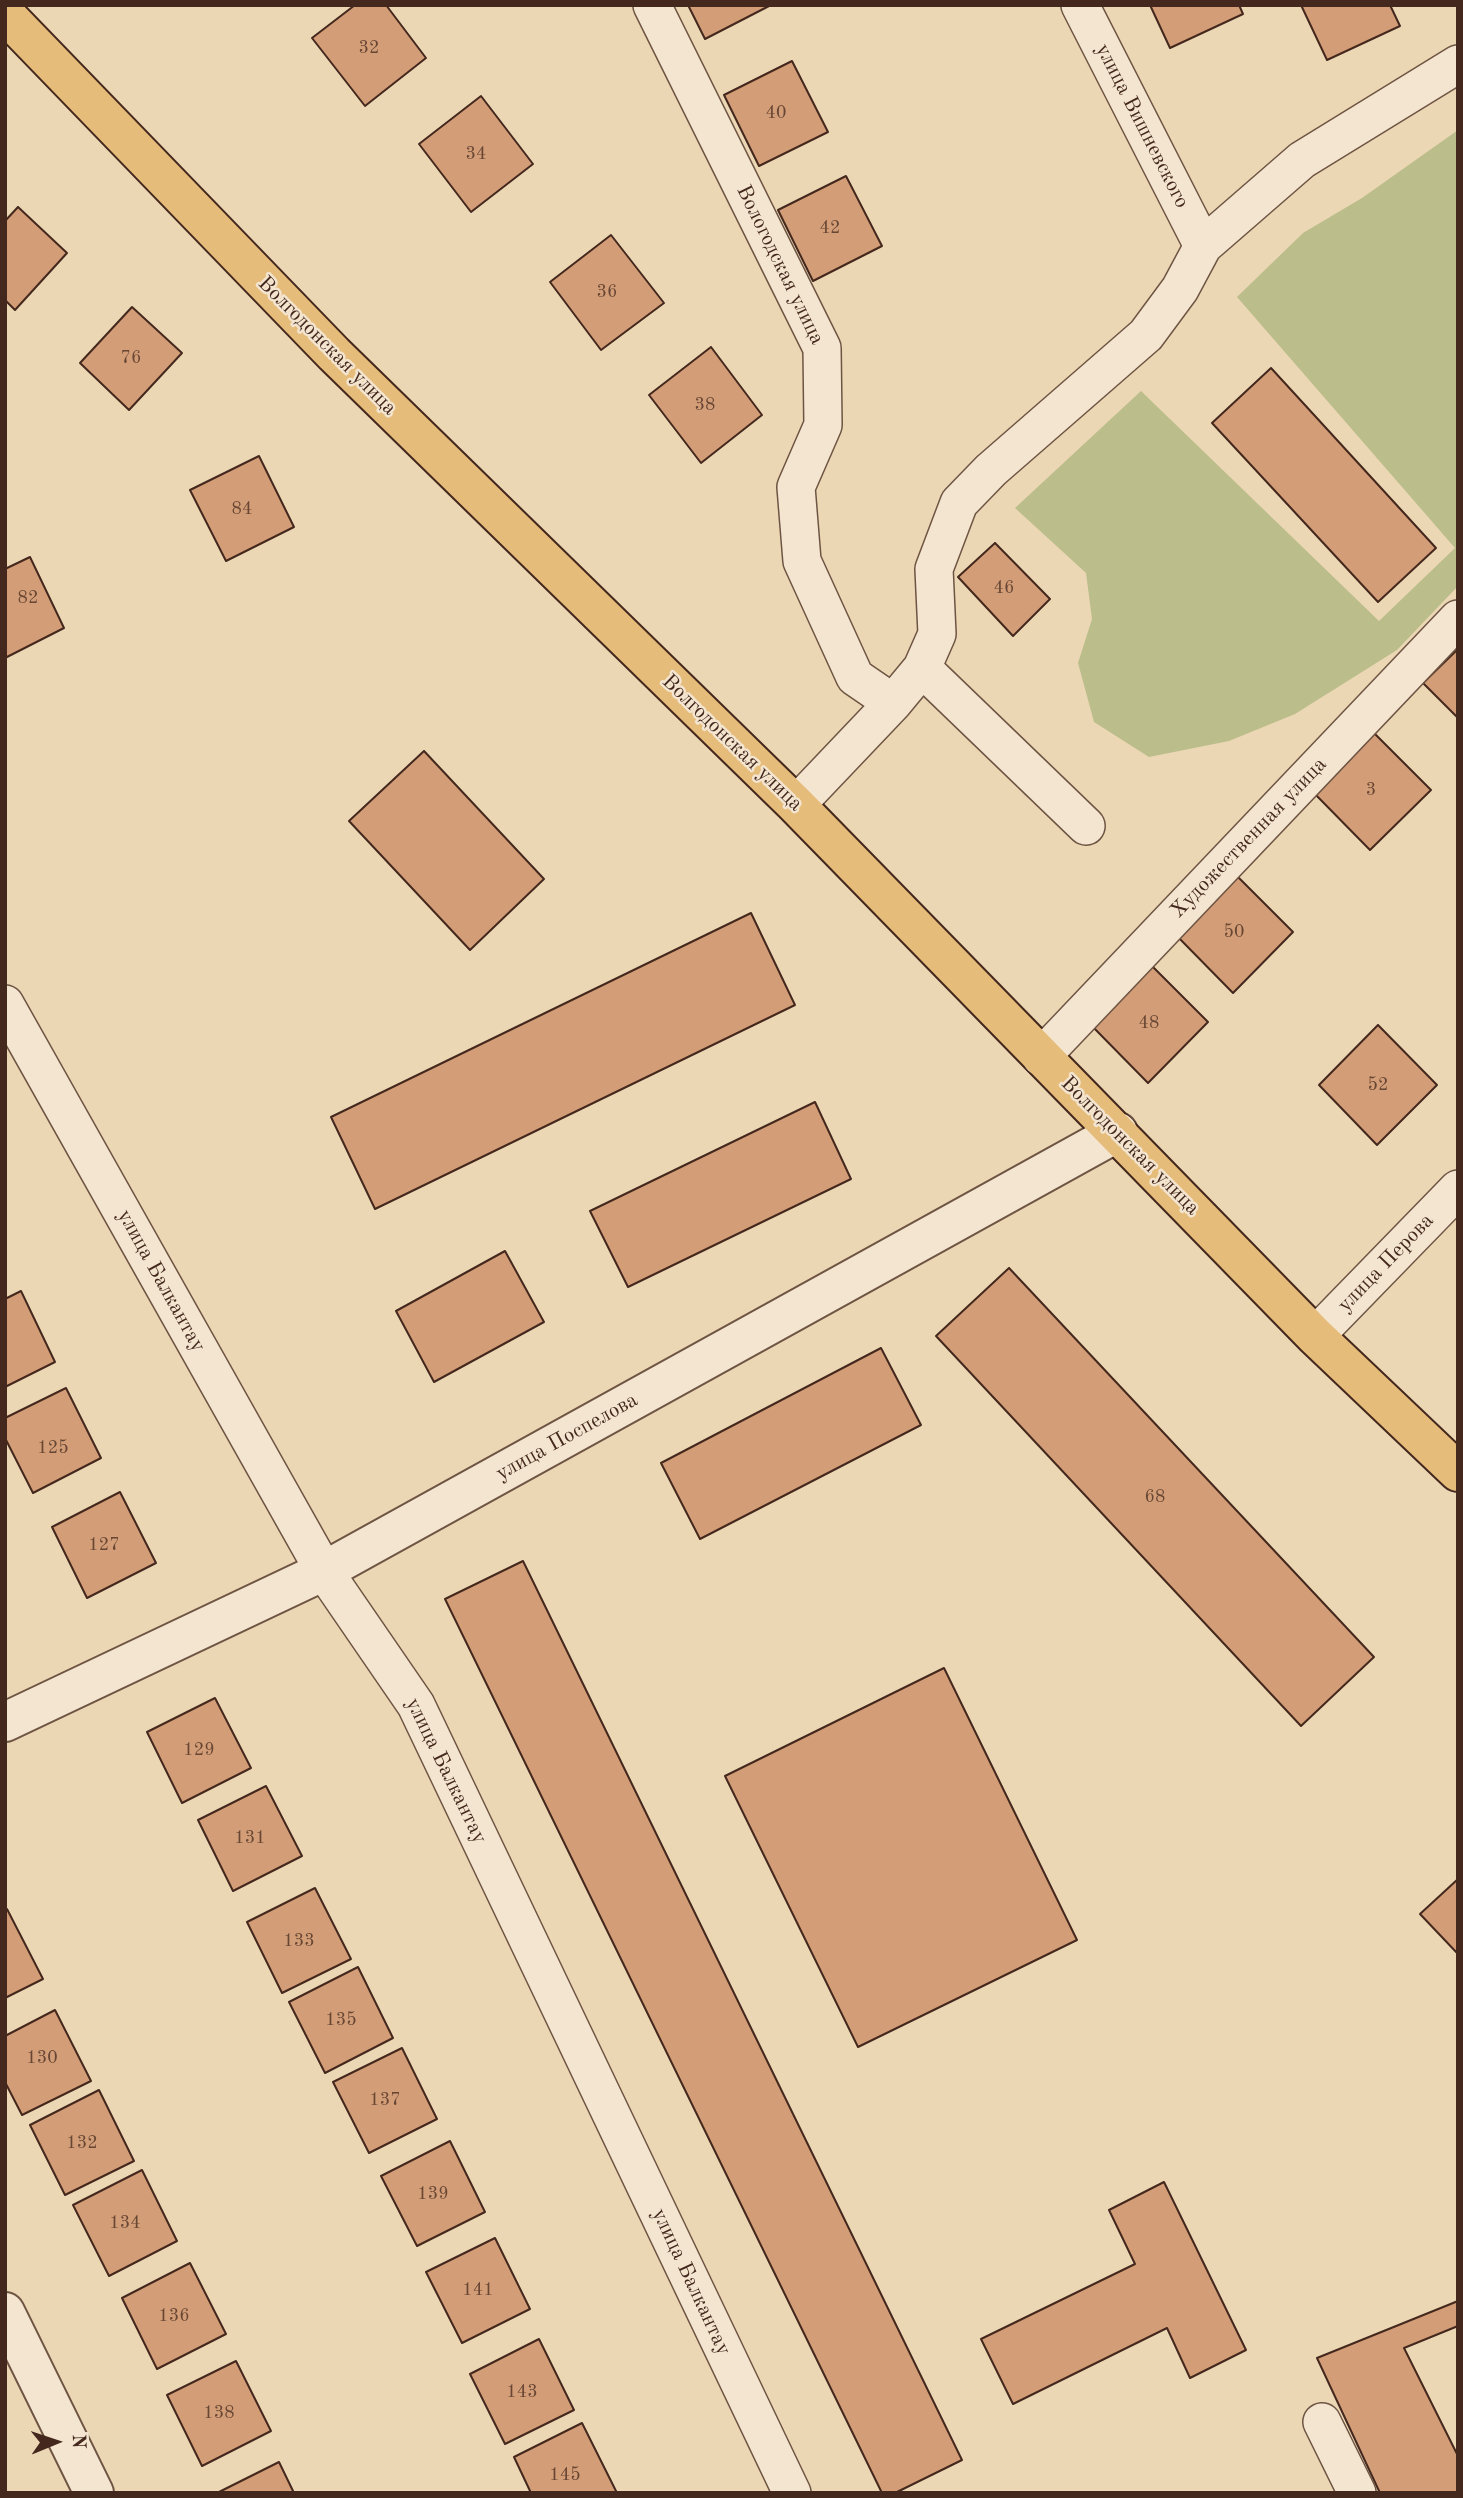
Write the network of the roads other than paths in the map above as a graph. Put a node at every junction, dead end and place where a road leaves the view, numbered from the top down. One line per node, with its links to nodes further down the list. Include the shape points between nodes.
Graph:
1 (652, 5): 8 (street, Вологодская улица, via 822,348 823,425 796,487 802,561 855,677)
2 (1080, 5): 5 (street, улица Вишневского)
3 (5, 14): 9 (main road, Волгодонская улица, via 334,354)
4 (1458, 64): 5 (street, via 1302,160)
5 (1203, 246): 7 (street, via 1180,289 1146,335 959,503 934,569 937,634)
6 (1458, 619): 12 (street, Художественная улица)
7 (922, 668): 8 (street); 10 (street)
8 (893, 703): 9 (street)
9 (796, 804): 12 (main road, Волгодонская улица)
10 (1086, 826)
11 (5, 1004): 17 (street, улица Балкантау)
12 (1041, 1057): 13 (main road, Волгодонская улица)
13 (1118, 1132): 15 (main road, Волгодонская улица); 17 (street, улица Поспелова)
14 (1458, 1189): 15 (street, улица Перова)
15 (1315, 1336): 16 (main road, Волгодонская улица)
16 (1458, 1472)
17 (324, 1571): 18 (street, улица Поспелова); 22 (street, улица Балкантау, via 416,1705)
18 (5, 1722)
19 (5, 2312): 21 (street)
20 (1322, 2422): 23 (street)
21 (94, 2493)
22 (792, 2493)
23 (1357, 2493)

